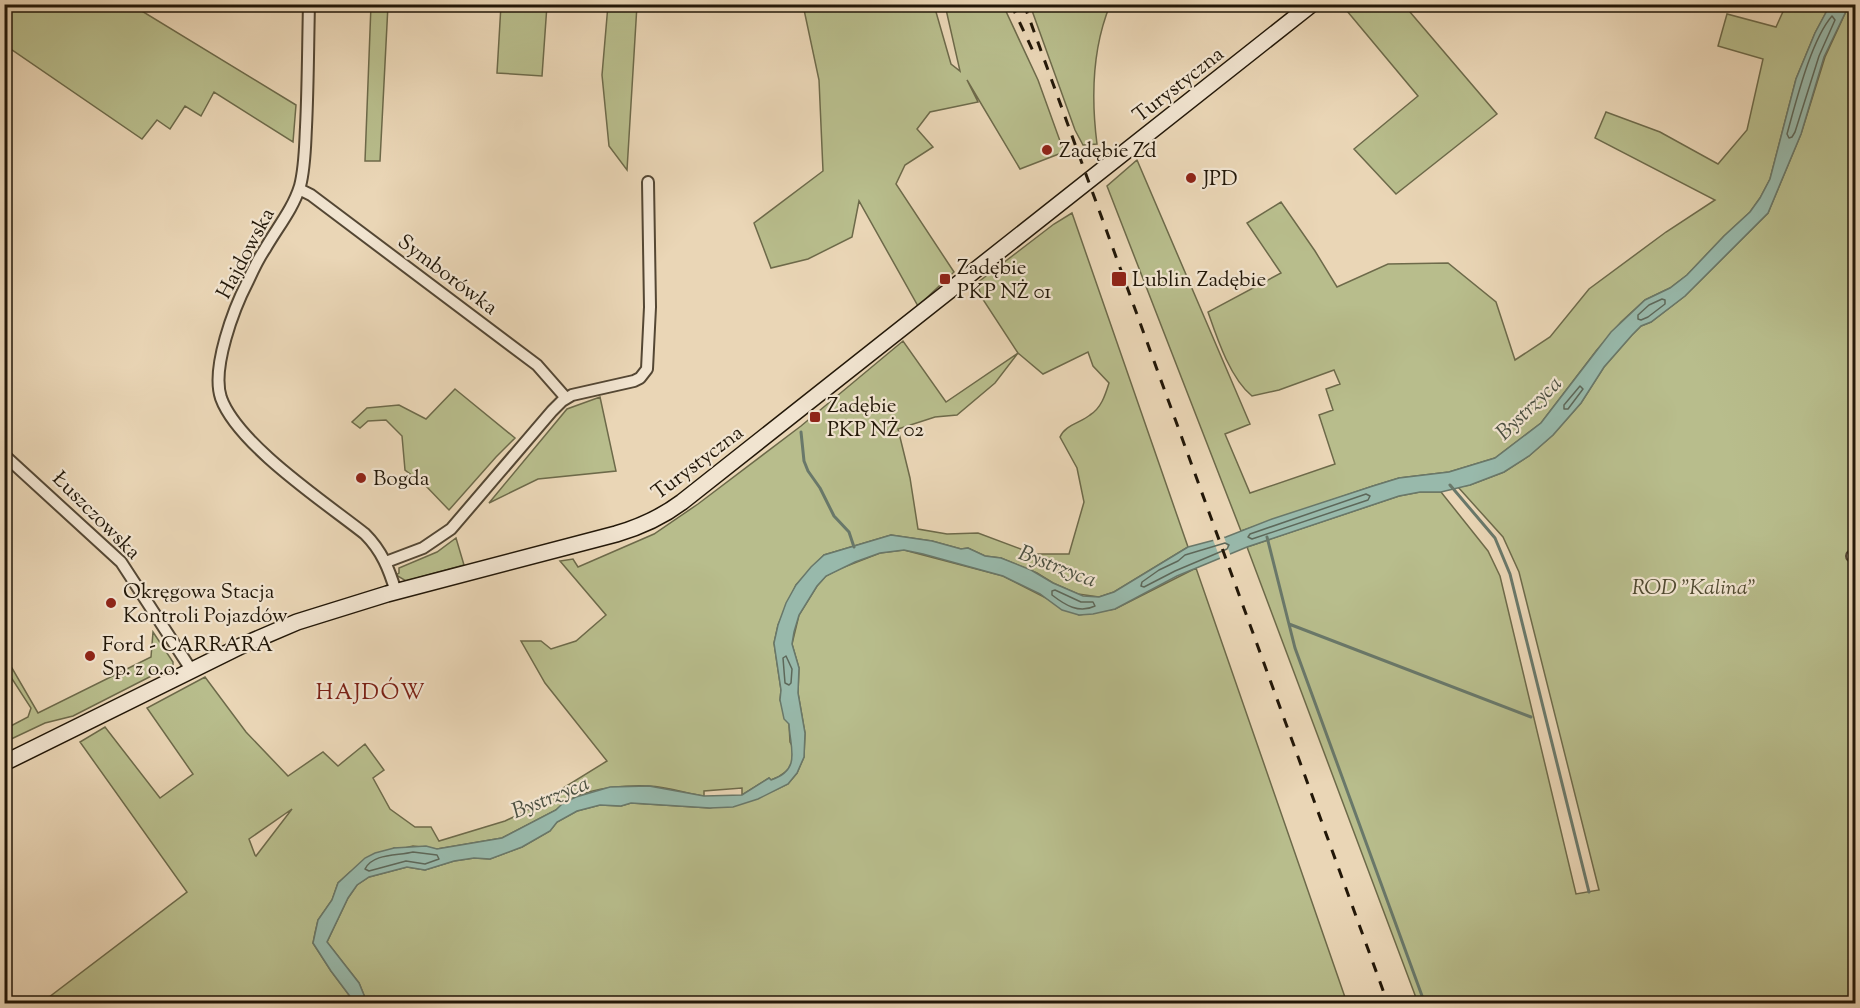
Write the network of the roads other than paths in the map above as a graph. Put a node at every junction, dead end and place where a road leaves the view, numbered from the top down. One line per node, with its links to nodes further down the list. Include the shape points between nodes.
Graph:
1 (309, 4): 4 (street, Hajdowska, via 308,104)
2 (1312, 4): 8 (main road, Turystyczna, via 667,513 616,534)
3 (648, 182): 5 (street, via 647,369 634,381)
4 (299, 189): 5 (street, Symborówka, via 537,365); 7 (street, Hajdowska, via 242,292 220,365 221,399 244,433 301,485 365,534)
5 (566, 398): 7 (street, via 451,529 423,548)
6 (4, 455): 9 (street, Łuszczowska, via 121,562)
7 (386, 562): 8 (street, Hajdowska)
8 (396, 592): 9 (main road, Turystyczna, via 297,622)
9 (192, 671): 10 (main road, Turystyczna)
10 (4, 763)

